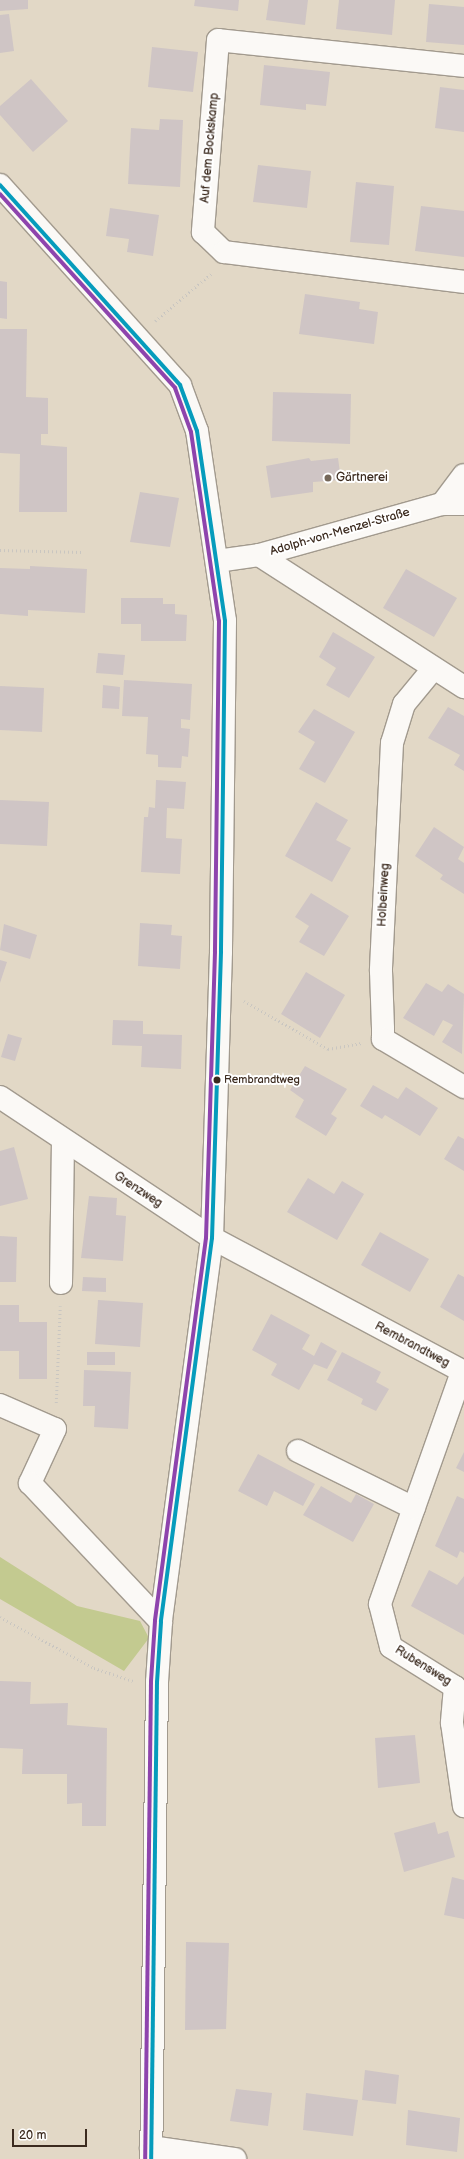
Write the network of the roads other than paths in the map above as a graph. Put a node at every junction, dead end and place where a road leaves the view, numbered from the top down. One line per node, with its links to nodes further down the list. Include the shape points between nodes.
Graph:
1 (464, 66): 3 (street, Auf dem Bockskamp, via 218,40 203,232 224,252)
2 (0, 185): 8 (street, via 138,335 180,385 196,431)
3 (464, 282)
4 (464, 475): 5 (street)
5 (442, 504): 6 (street, Adolph-von-Menzel-Straße); 7 (street, Adolph-von-Menzel-Straße)
6 (464, 504)
7 (259, 555): 8 (street, Adolph-von-Menzel-Straße); 9 (street)
8 (217, 561): 14 (street, via 225,622 220,995)
9 (433, 669): 10 (street); 11 (street, Holbeinweg, via 404,704 392,743 381,970 383,1038)
10 (464, 688)
11 (464, 1087)
12 (0, 1097): 13 (street, Grenzweg)
13 (63, 1141): 14 (street, Grenzweg); 15 (street)
14 (212, 1238): 16 (street, Rembrandtweg); 20 (street)
15 (61, 1283)
16 (463, 1372): 19 (street, Rubensweg)
17 (0, 1404): 20 (street, via 55,1429 30,1483)
18 (298, 1451): 19 (street)
19 (414, 1508): 21 (street, Rubensweg, via 380,1604 391,1647 455,1687 452,1723)
20 (161, 1622): 22 (street, via 157,1682)
21 (464, 1806)
22 (151, 2153): 23 (street)
23 (235, 2159)

